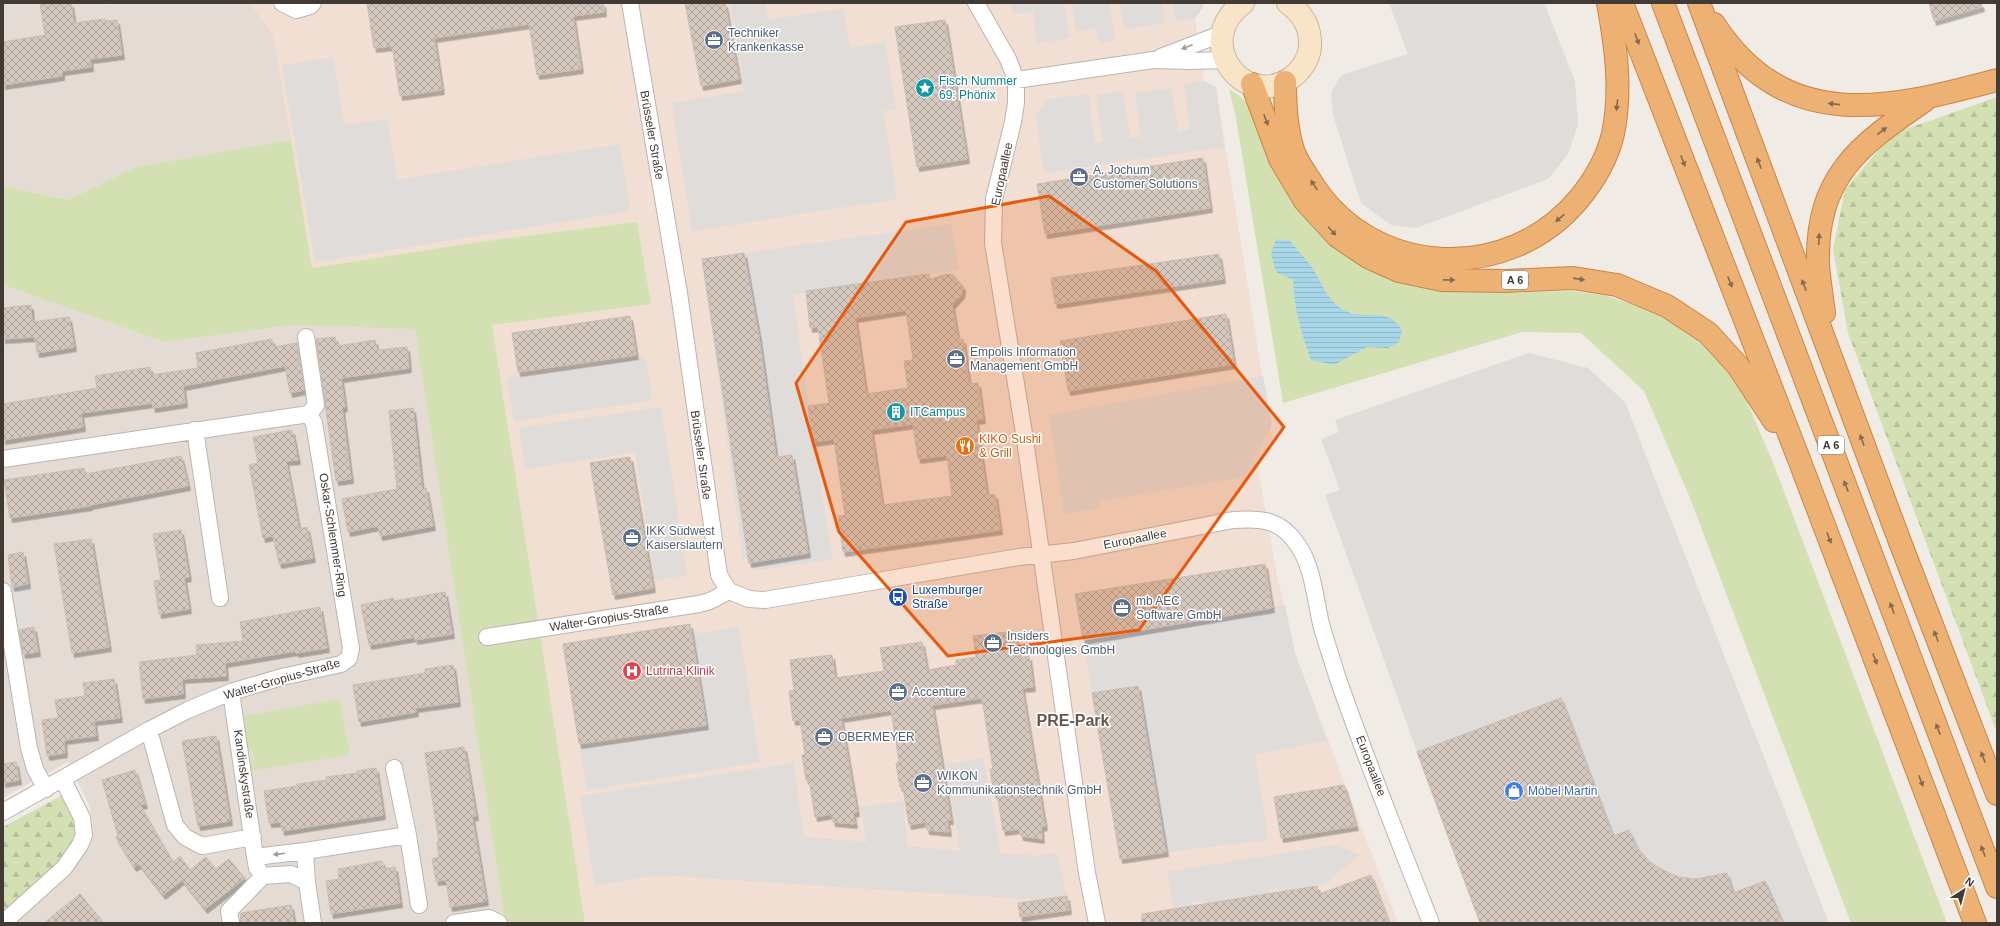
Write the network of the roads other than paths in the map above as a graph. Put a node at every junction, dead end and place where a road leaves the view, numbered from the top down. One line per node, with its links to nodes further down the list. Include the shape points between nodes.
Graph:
1 (282, 3): 2 (street, via 296,10)
2 (314, 3)
3 (630, 3): 27 (street, Brüsseler Straße, via 679,292 719,575)
4 (976, 3): 14 (street, Europaallee, via 1008,59)
5 (1243, 3): 11 (main road, via 1233,10 1225,21)
6 (1288, 3): 16 (main road, via 1298,10 1306,22 1310,50 1297,74)
7 (1608, 3): 16 (highway, one-way to 16, via 1618,66 1618,101 1612,135 1602,163 1588,188 1570,210 1551,226 1533,238 1486,256 1455,260 1411,256 1386,247 1348,225 1324,201 1293,151 1287,120)
8 (1622, 3): 24 (highway, A 6, one-way to 24)
9 (1663, 3): 44 (highway, A 6, one-way to 9)
10 (1700, 3): 18 (highway, one-way to 10, via 1851,106 1799,97 1771,82 1741,57 1722,36); 20 (highway, one-way to 10)
11 (1221, 34): 12 (street, one-way to 12); 13 (main road)
12 (1153, 60): 13 (street); 14 (street)
13 (1225, 60): 17 (main road, via 1231,70)
14 (1016, 80): 25 (street, Europaallee, via 1013,122 994,198 993,243)
15 (1997, 80): 18 (highway)
16 (1286, 82): 17 (main road, via 1263,86)
17 (1252, 84): 24 (highway, A 6, one-way to 24, via 1280,159 1305,201 1337,236 1368,257 1399,271 1442,280 1573,278 1617,284 1667,306 1708,333 1738,366)
18 (1928, 99): 20 (highway, one-way to 18, via 1818,266 1820,230 1828,197 1835,181 1857,152 1895,121)
19 (306, 337): 21 (street, via 316,405)
20 (1828, 348): 36 (highway, one-way to 20)
21 (309, 414): 22 (street); 30 (street, Oskar-Schlemmer-Ring, via 314,423 351,648)
22 (195, 430): 23 (street); 28 (street)
23 (3, 459)
24 (1800, 462): 53 (highway, A 6, one-way to 53)
25 (1041, 554): 27 (street, via 765,600 749,599); 51 (street); 52 (street, Europaallee, via 1074,551 1252,518 1267,520 1286,530 1298,544 1308,565 1322,627 1338,677)
26 (3, 591): 35 (street, via 29,748 35,769)
27 (729, 591): 29 (street, Walter-Gropius-Straße, via 700,604)
28 (220, 598)
29 (487, 637)
30 (349, 658): 31 (street, Walter-Gropius-Straße, via 341,664)
31 (231, 692): 32 (street, Walter-Gropius-Straße); 39 (street, Kandinskystraße)
32 (149, 730): 34 (street, Walter-Gropius-Straße); 39 (street, via 175,825 185,837 202,846)
33 (394, 768): 38 (street)
34 (63, 780): 35 (street, Walter-Gropius-Straße); 46 (street, via 82,818 84,834 80,845 64,868)
35 (46, 789): 37 (street, Walter-Gropius-Straße)
36 (1997, 794)
37 (3, 812)
38 (408, 834): 40 (street); 45 (street)
39 (253, 837): 41 (street, Kandinskystraße)
40 (305, 850): 41 (street, one-way to 41); 43 (street)
41 (256, 857): 42 (street, Kandinskystraße, via 257,868)
42 (263, 876): 43 (street, via 291,874); 47 (street, via 229,911)
43 (307, 882): 48 (street)
44 (1997, 888)
45 (419, 905)
46 (3, 923)
47 (231, 923)
48 (312, 923)
49 (454, 923): 50 (street, via 489,918)
50 (499, 923)
51 (1097, 923)
52 (1431, 923)
53 (1975, 923)

